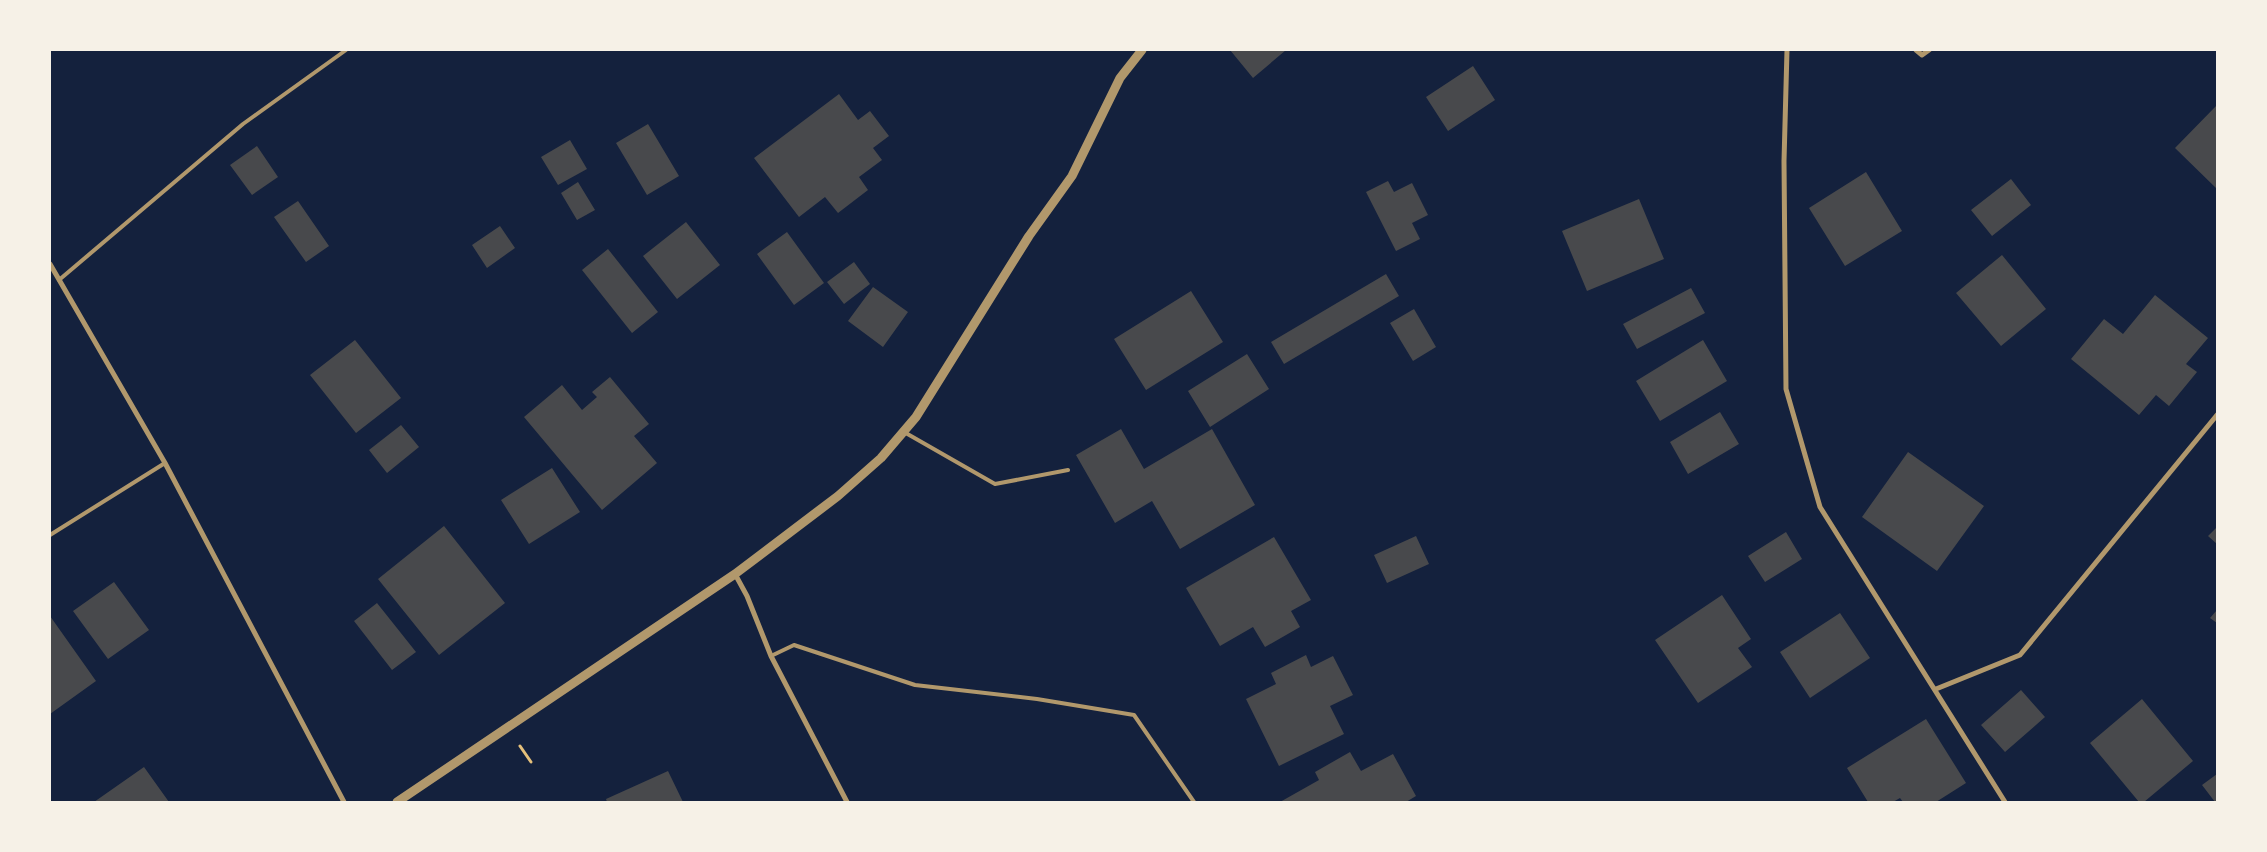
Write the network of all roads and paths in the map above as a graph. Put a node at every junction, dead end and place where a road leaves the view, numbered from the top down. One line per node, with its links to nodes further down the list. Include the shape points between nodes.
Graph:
1 (346, 50): 7 (lane, via 242,124)
2 (1142, 50): 9 (street, via 1120,78 1072,176 1028,236)
3 (1787, 50): 15 (street, via 1784,161 1786,389 1820,506)
4 (1916, 50): 5 (street, via 1922,55)
5 (1929, 50)
6 (50, 264): 7 (street)
7 (59, 280): 10 (street)
8 (2217, 415): 15 (street, via 2020,655)
9 (904, 432): 11 (lane, via 994,484); 13 (street, via 881,458 838,496)
10 (164, 463): 12 (lane); 18 (street)
11 (1068, 470)
12 (50, 534)
13 (735, 574): 14 (street); 19 (street)
14 (771, 656): 20 (street); 21 (lane, via 794,645 915,685 1037,699 1134,715)
15 (1936, 689): 22 (street)
16 (520, 745): 17 (path)
17 (531, 762)
18 (344, 802)
19 (397, 802)
20 (847, 802)
21 (1194, 802)
22 (2005, 802)

